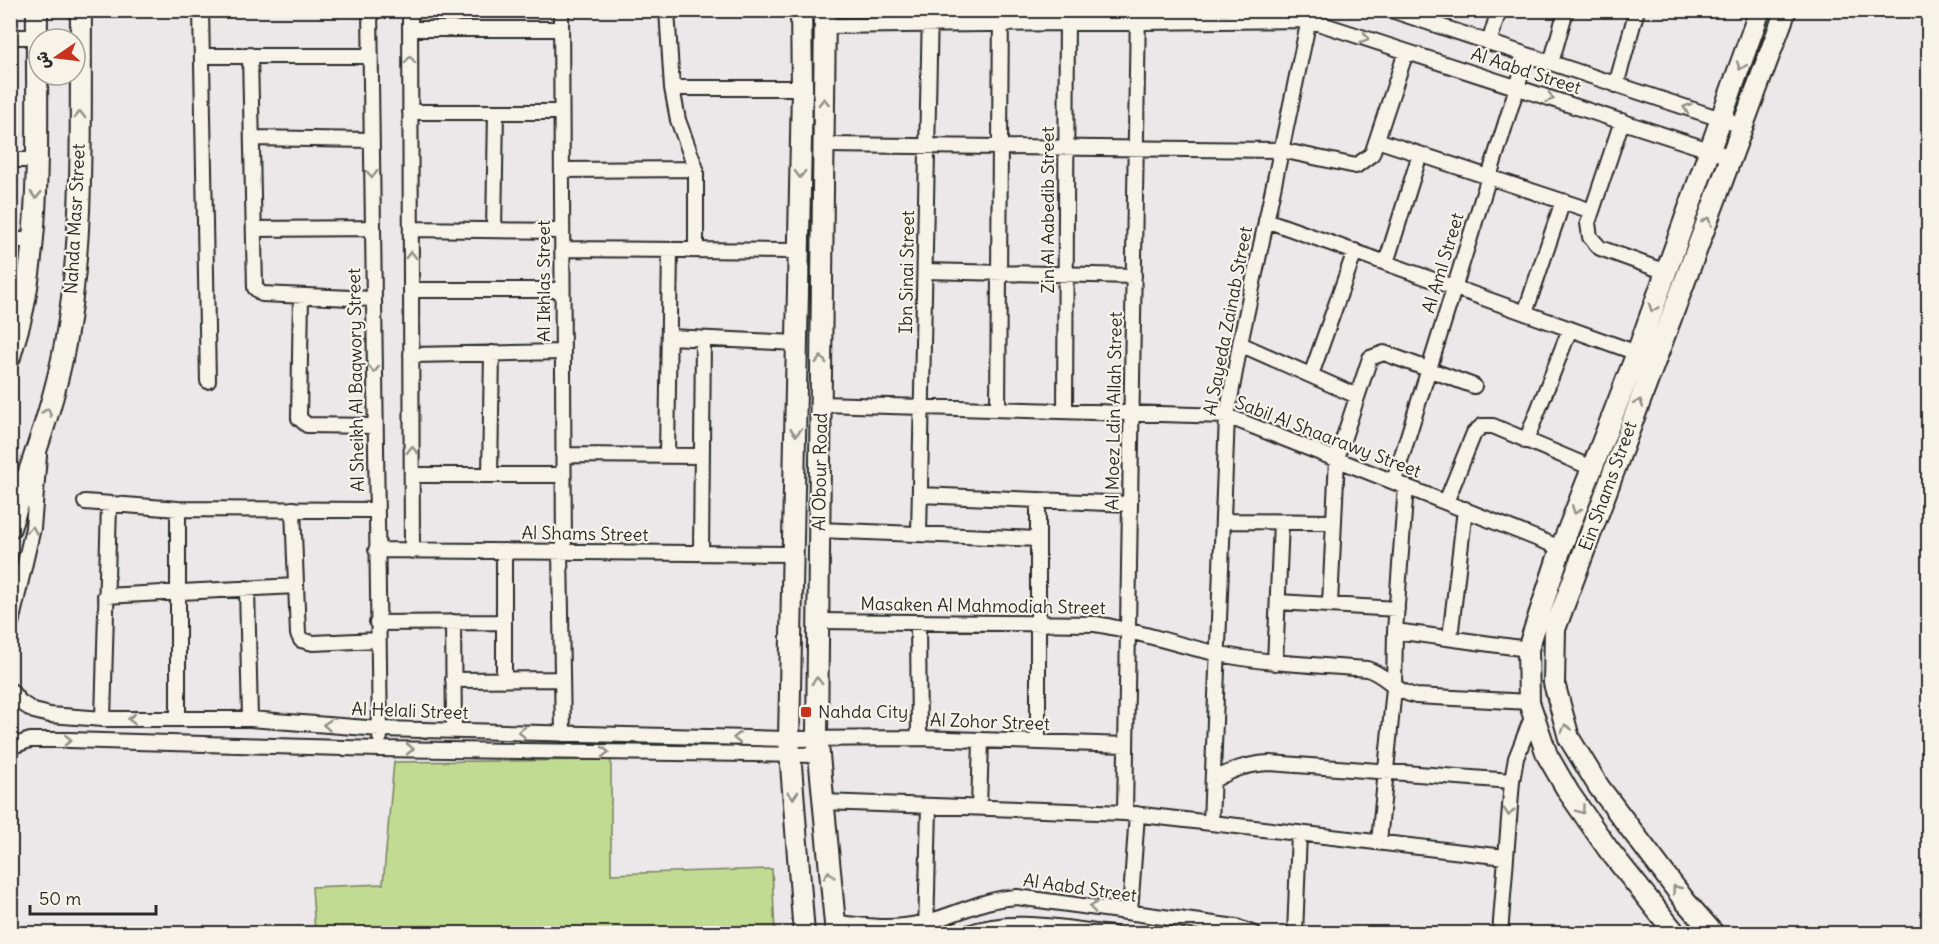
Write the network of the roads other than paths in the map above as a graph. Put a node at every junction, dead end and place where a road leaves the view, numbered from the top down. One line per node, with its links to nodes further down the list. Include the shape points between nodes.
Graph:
1 (38, 10): 24 (street)
2 (81, 10): 113 (street, Nahda Masr Street, one-way to 2, via 64,346 78,248)
3 (201, 10): 32 (street)
4 (370, 10): 34 (street, Al Sheikh Al Baqwory Street)
5 (410, 10): 25 (street)
6 (561, 10): 26 (street, Al Ikhlas Street)
7 (667, 10): 39 (street)
8 (801, 10): 40 (street, Al Obour Road)
9 (930, 10): 23 (street, Ibn Sinai Street)
10 (1391, 10): 17 (street, Al Aabd Street)
11 (1499, 10): 29 (street)
12 (1566, 10): 35 (street)
13 (1637, 10): 36 (street)
14 (1760, 10): 44 (street, Ein Shams Street, one-way to 44)
15 (1786, 10): 46 (street, Ein Shams Street)
16 (1310, 15): 20 (street); 30 (street, Al Aabd Street, one-way to 30); 55 (street, Al Sayeda Zainab Street)
17 (1430, 16): 29 (street, Al Aabd Street)
18 (1067, 17): 19 (street); 22 (street); 53 (street, Zin Al Aabedib Street)
19 (1138, 17): 20 (street); 54 (street, Al Moez Ldin Allah Street)
20 (1223, 17)
21 (825, 18): 23 (street); 50 (street, Al Obour Road, one-way to 21)
22 (1001, 18): 23 (street); 52 (street)
23 (930, 26): 51 (street, Ibn Sinai Street)
24 (37, 27)
25 (410, 29): 26 (street); 41 (street, one-way to 25)
26 (561, 29): 43 (street, Al Ikhlas Street)
27 (10, 37): 28 (street)
28 (27, 37)
29 (1489, 43): 31 (street, Al Aabd Street)
30 (1406, 52): 38 (street, Al Aabd Street); 49 (street)
31 (1527, 55): 35 (street, Al Aabd Street); 38 (street, Al Aml Street)
32 (202, 56): 33 (street); 103 (street)
33 (250, 56): 34 (street); 47 (street)
34 (370, 56): 48 (street, Al Sheikh Al Baqwory Street)
35 (1551, 63): 36 (street, Al Aabd Street)
36 (1616, 85): 44 (street, Al Aabd Street, one-way to 36)
37 (37, 87): 60 (street)
38 (1517, 87): 45 (street, Al Aabd Street, one-way to 45); 63 (street, Al Aml Street)
39 (672, 88): 40 (street); 61 (street, via 678,120)
40 (802, 88): 77 (street, Al Obour Road, one-way to 77)
41 (410, 112): 42 (street); 69 (street)
42 (495, 112): 43 (street); 70 (street)
43 (561, 112): 62 (street, Al Ikhlas Street)
44 (1722, 119): 46 (street, Al Aabd Street); 56 (street, Ein Shams Street)
45 (1622, 121): 56 (street, Al Aabd Street); 65 (street)
46 (1742, 126): 58 (street, Ein Shams Street)
47 (252, 138): 48 (street); 68 (street)
48 (371, 140): 67 (street, Al Sheikh Al Baqwory Street, one-way to 67)
49 (1377, 140): 55 (street, via 1368,159 1356,166); 57 (street)
50 (824, 145): 51 (street); 106 (street, Al Obour Road, one-way to 50)
51 (927, 146): 52 (street); 80 (street, Ibn Sinai Street)
52 (1000, 147): 53 (street); 82 (street)
53 (1066, 147): 54 (street); 83 (street, Zin Al Aabedib Street)
54 (1136, 148): 55 (street); 84 (street, Al Moez Ldin Allah Street)
55 (1281, 150): 66 (street, Al Sayeda Zainab Street)
56 (1710, 150): 58 (street, Al Aabd Street); 81 (street, Ein Shams Street)
57 (1420, 154): 63 (street); 79 (street)
58 (1731, 157): 213 (street, Ein Shams Street, one-way to 58, via 1599,787 1569,738 1554,683 1555,629)
59 (10, 160): 60 (street)
60 (36, 160): 73 (street, one-way to 73)
61 (696, 169): 62 (street); 76 (street)
62 (562, 170): 71 (street, Al Ikhlas Street)
63 (1489, 176): 64 (street); 85 (street, Al Aml Street)
64 (1563, 201): 65 (street); 90 (street)
65 (1592, 211): 81 (street, via 1588,230 1594,243)
66 (1266, 220): 78 (street); 95 (street, Al Sayeda Zainab Street)
67 (372, 228): 68 (street); 89 (street, Al Sheikh Al Baqwory Street)
68 (254, 229): 88 (street, via 256,291)
69 (411, 229): 70 (street); 86 (street, one-way to 69)
70 (494, 230): 71 (street)
71 (562, 231): 74 (street, Al Ikhlas Street)
72 (10, 239): 73 (street)
73 (33, 241): 100 (street, via 25,301)
74 (562, 249): 75 (street); 87 (street, Al Ikhlas Street)
75 (670, 250): 76 (street); 92 (street)
76 (696, 250): 77 (street)
77 (799, 251): 94 (street, Al Obour Road)
78 (1355, 251): 79 (street); 102 (street)
79 (1386, 262): 85 (street)
80 (925, 271): 82 (street); 107 (street, Ibn Sinai Street)
81 (1666, 272): 98 (street, Ein Shams Street, one-way to 98)
82 (999, 273): 83 (street); 108 (street)
83 (1066, 274): 84 (street); 109 (street, Zin Al Aabedib Street)
84 (1134, 276): 110 (street, Al Moez Ldin Allah Street)
85 (1455, 287): 90 (street); 101 (street, Al Aml Street)
86 (411, 290): 87 (street); 99 (street)
87 (562, 290): 96 (street, Al Ikhlas Street)
88 (301, 296): 89 (street); 112 (street, via 299,418 307,425)
89 (373, 300): 112 (street, Al Sheikh Al Baqwory Street, one-way to 112)
90 (1525, 313): 91 (street)
91 (1570, 329): 98 (street); 114 (street)
92 (669, 337): 93 (street); 116 (street)
93 (703, 339): 94 (street); 117 (street)
94 (797, 343): 148 (street, Al Obour Road, one-way to 148)
95 (1240, 344): 102 (street); 111 (street, Al Sayeda Zainab Street)
96 (562, 352): 97 (street); 115 (street, Al Ikhlas Street)
97 (492, 353): 99 (street); 121 (street)
98 (1637, 353): 119 (street, Ein Shams Street)
99 (411, 354): 120 (street, one-way to 99)
100 (10, 357)
101 (1429, 369): 104 (street); 105 (street, via 1379,353 1367,363); 123 (street, Al Aml Street)
102 (1311, 375): 105 (street)
103 (208, 381)
104 (1473, 386)
105 (1357, 396): 118 (street)
106 (820, 404): 107 (street, Sabil Al Shaarawy Street); 139 (street, Al Obour Road)
107 (922, 406): 108 (street, Sabil Al Shaarawy Street); 125 (street, Ibn Sinai Street)
108 (998, 408): 109 (street, Sabil Al Shaarawy Street)
109 (1065, 410): 110 (street, Sabil Al Shaarawy Street)
110 (1132, 411): 111 (street, Sabil Al Shaarawy Street); 129 (street, Al Moez Ldin Allah Street)
111 (1227, 416): 118 (street, Sabil Al Shaarawy Street); 135 (street, Al Sayeda Zainab Street)
112 (374, 426): 134 (street, Al Sheikh Al Baqwory Street)
113 (39, 436): 124 (street, Nahda Masr Street); 162 (street, one-way to 113, via 33,528)
114 (1526, 441): 119 (street); 128 (street, via 1493,426 1477,429)
115 (563, 455): 116 (street); 122 (street, Al Ikhlas Street)
116 (667, 455): 117 (street)
117 (702, 456): 147 (street)
118 (1337, 458): 123 (street, Sabil Al Shaarawy Street); 137 (street)
119 (1592, 468): 142 (street, Ein Shams Street, one-way to 142)
120 (412, 475): 121 (street); 144 (street)
121 (490, 475): 122 (street)
122 (563, 475): 146 (street, Al Ikhlas Street)
123 (1400, 484): 128 (street, Sabil Al Shaarawy Street); 155 (street, Al Aml Street)
124 (15, 495): 138 (street, Nahda Masr Street)
125 (920, 495): 126 (street); 140 (street, Ibn Sinai Street)
126 (1038, 500): 129 (street); 141 (street)
127 (85, 502): 130 (street)
128 (1446, 502): 133 (street, Sabil Al Shaarawy Street)
129 (1130, 504): 163 (street, Al Moez Ldin Allah Street)
130 (109, 505): 131 (street); 152 (street)
131 (178, 509): 132 (street); 151 (street)
132 (293, 509): 134 (street); 149 (street)
133 (1465, 509): 142 (street, Sabil Al Shaarawy Street); 165 (street)
134 (375, 510): 143 (street, Al Sheikh Al Baqwory Street)
135 (1223, 521): 136 (street); 168 (street, Al Sayeda Zainab Street)
136 (1281, 522): 137 (street); 153 (street)
137 (1334, 522): 154 (street)
138 (10, 528)
139 (819, 530): 140 (street); 156 (street, Al Obour Road)
140 (919, 534): 141 (street)
141 (1038, 539): 160 (street)
142 (1561, 548): 167 (street, Ein Shams Street)
143 (376, 550): 144 (street, Al Shams Street); 161 (street, Al Sheikh Al Baqwory Street)
144 (412, 551): 145 (street, Al Shams Street)
145 (504, 551): 146 (street, Al Shams Street); 158 (street)
146 (562, 552): 147 (street, Al Shams Street); 170 (street, Al Ikhlas Street)
147 (701, 553): 148 (street, Al Shams Street)
148 (794, 554): 187 (street, Al Obour Road)
149 (296, 586): 150 (street); 166 (street, via 298,634 305,642)
150 (247, 588): 151 (street); 178 (street)
151 (178, 592): 152 (street); 177 (street)
152 (105, 596): 176 (street)
153 (1278, 602): 154 (street); 169 (street)
154 (1330, 604): 155 (street)
155 (1397, 609): 164 (street, Al Aml Street)
156 (818, 621): 159 (street, Masaken Al Mahmodiah Street); 188 (street, Al Obour Road, one-way to 156)
157 (453, 622): 158 (street); 161 (street); 171 (street)
158 (504, 622): 172 (street)
159 (918, 622): 160 (street, Masaken Al Mahmodiah Street); 182 (street)
160 (1038, 622): 163 (street, Masaken Al Mahmodiah Street); 184 (street)
161 (377, 623): 166 (street, Al Sheikh Al Baqwory Street)
162 (10, 628)
163 (1130, 630): 168 (street, Masaken Al Mahmodiah Street); 185 (street, Al Moez Ldin Allah Street)
164 (1395, 631): 165 (street); 173 (street, Al Aml Street)
165 (1450, 638): 167 (street)
166 (378, 640): 179 (street, Al Sheikh Al Baqwory Street)
167 (1528, 649): 175 (street, Ein Shams Street)
168 (1219, 654): 169 (street, Masaken Al Mahmodiah Street); 191 (street, Al Sayeda Zainab Street)
169 (1275, 663): 173 (street, Masaken Al Mahmodiah Street, via 1367,669 1377,672)
170 (562, 679): 172 (street); 181 (street, Al Ikhlas Street)
171 (453, 680): 172 (street); 180 (street)
172 (504, 680)
173 (1394, 688): 175 (street, Masaken Al Mahmodiah Street, via 1416,696); 190 (street, Al Aml Street)
174 (10, 690): 176 (street, Al Helali Street, via 20,702 50,716)
175 (1531, 709): 192 (street); 212 (street, Ein Shams Street, one-way to 212, via 1547,755 1569,793 1635,885)
176 (103, 719): 177 (street, Al Helali Street, one-way to 176)
177 (178, 719): 178 (street, Al Helali Street)
178 (250, 719): 179 (street, Al Helali Street, one-way to 178)
179 (380, 729): 180 (street, Al Helali Street); 189 (street, Al Sheikh Al Baqwory Street)
180 (454, 731): 181 (street, Al Helali Street, one-way to 180)
181 (563, 734): 187 (street, Al Helali Street, one-way to 181)
182 (919, 738): 183 (street, Al Zohor Street); 188 (street, Al Zohor Street)
183 (981, 740): 184 (street, Al Zohor Street); 195 (street)
184 (1038, 742): 185 (street, Al Zohor Street)
185 (1126, 745): 196 (street, Al Moez Ldin Allah Street)
186 (10, 747): 189 (street, Al Helali Street, one-way to 189, via 30,740 69,740)
187 (790, 747): 188 (street, Al Helali Street); 189 (street, Al Helali Street, one-way to 187); 206 (street, Al Obour Road, one-way to 206)
188 (817, 747): 193 (street, Al Obour Road)
189 (380, 748)
190 (1384, 772): 191 (street, via 1270,764 1240,767); 192 (street); 199 (street, Al Aml Street)
191 (1214, 780): 197 (street, Al Sayeda Zainab Street)
192 (1512, 782): 200 (street, one-way to 200)
193 (823, 802): 194 (street); 202 (street, Al Obour Road, one-way to 193)
194 (929, 806): 195 (street); 203 (street)
195 (979, 808): 196 (street)
196 (1131, 813): 197 (street); 201 (street, Al Moez Ldin Allah Street)
197 (1211, 823): 198 (street)
198 (1299, 833): 199 (street); 210 (street)
199 (1379, 842): 200 (street)
200 (1505, 857): 211 (street)
201 (1130, 912): 203 (street, Al Aabd Street, one-way to 203, via 1017,897 982,901); 204 (street, Al Aabd Street)
202 (835, 928): 203 (street, Al Aabd Street)
203 (926, 928)
204 (1236, 930): 209 (street, Al Aabd Street)
205 (1092, 932): 207 (street, via 1015,923); 208 (street)
206 (804, 933)
207 (965, 933)
208 (1113, 933)
209 (1254, 933)
210 (1295, 933)
211 (1500, 933)
212 (1676, 933)
213 (1714, 933)

